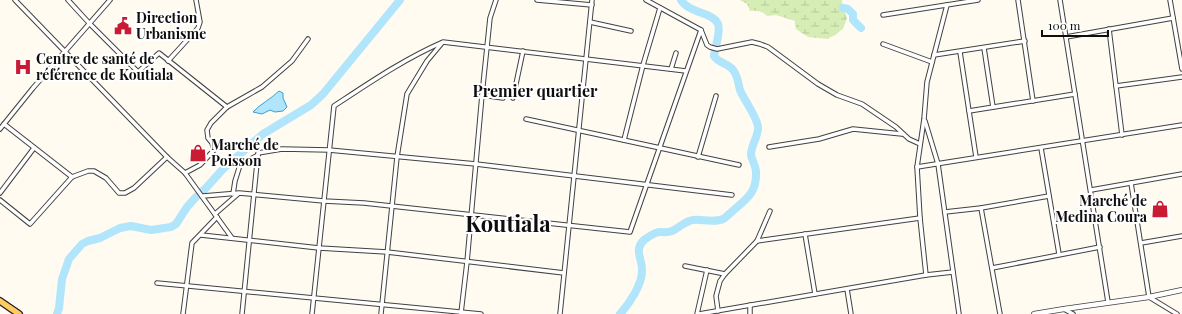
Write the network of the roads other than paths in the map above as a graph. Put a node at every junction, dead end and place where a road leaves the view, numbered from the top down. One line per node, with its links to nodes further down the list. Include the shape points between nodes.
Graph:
1 (15, 0): 31 (street)
2 (68, 0): 19 (street)
3 (110, 0): 19 (street)
4 (196, 0): 36 (street, via 200,22 198,28)
5 (496, 0): 28 (street, via 490,18)
6 (537, 0): 13 (street)
7 (592, 0): 13 (street)
8 (646, 0): 15 (street)
9 (976, 0): 14 (street)
10 (1018, 0): 25 (street)
11 (1060, 0): 23 (street)
12 (1170, 0): 17 (street)
13 (592, 5): 18 (street)
14 (946, 5): 16 (street); 34 (street)
15 (660, 8): 21 (street); 38 (street)
16 (883, 15)
17 (1173, 18): 20 (street); 40 (street)
18 (590, 22): 22 (street); 35 (street)
19 (90, 24): 31 (street); 36 (street, via 138,72 159,53)
20 (1109, 29): 23 (street); 43 (street)
21 (701, 30): 41 (street); 59 (street, via 707,45 717,49 752,42 764,45 818,84 837,95 862,104)
22 (630, 31)
23 (1066, 37): 44 (street)
24 (308, 39): 50 (street, via 292,61 262,87)
25 (1025, 41): 29 (street); 49 (street)
26 (443, 42): 28 (street); 68 (street, via 426,49 334,106); 72 (street, via 427,61 407,94)
27 (883, 44): 37 (street)
28 (487, 47): 30 (street); 45 (street)
29 (984, 48): 32 (street); 51 (street)
30 (523, 51): 35 (street); 48 (street)
31 (65, 52): 55 (street); 71 (street)
32 (960, 52): 34 (street); 52 (street)
33 (676, 53): 39 (street)
34 (934, 56): 37 (street)
35 (586, 59): 38 (street); 58 (street)
36 (168, 60): 50 (street)
37 (932, 62): 54 (street, via 927,82)
38 (643, 65): 39 (street); 61 (street)
39 (671, 69): 41 (street)
40 (1182, 69)
41 (686, 70): 67 (street)
42 (1182, 77): 43 (street)
43 (1116, 86): 60 (street)
44 (1075, 94): 49 (street); 62 (street)
45 (482, 95): 47 (street); 74 (street)
46 (716, 96): 70 (street)
47 (503, 98)
48 (513, 98)
49 (1033, 100): 51 (street)
50 (227, 106): 78 (street, via 206,130 214,150 200,165)
51 (993, 107): 52 (street)
52 (969, 111): 73 (street)
53 (526, 119): 58 (street)
54 (924, 119): 63 (street); 75 (street)
55 (4, 124): 57 (street); 65 (street)
56 (1182, 125): 60 (street)
57 (0, 129)
58 (579, 131): 61 (street); 80 (street)
59 (902, 134): 63 (street); 64 (street, via 853,129 819,140)
60 (1122, 135): 62 (street)
61 (624, 140): 67 (street)
62 (1083, 141): 66 (street); 84 (street)
63 (920, 144): 77 (street)
64 (769, 147)
65 (34, 148): 81 (street); 85 (street)
66 (1041, 148): 73 (street); 91 (street)
67 (659, 149): 70 (street); 83 (street)
68 (329, 150): 69 (street, via 282,149 258,152); 72 (street); 93 (street)
69 (258, 155): 87 (street, via 240,164); 88 (street)
70 (698, 156): 76 (street)
71 (167, 157): 78 (street); 81 (street, via 134,188 125,193 119,193 106,178 94,171)
72 (397, 157): 74 (street); 94 (street)
73 (976, 157): 75 (street)
74 (476, 164): 80 (street); 99 (street)
75 (938, 164): 77 (street); 97 (street)
76 (739, 165)
77 (918, 167): 100 (street)
78 (185, 173): 90 (street)
79 (1182, 174): 82 (street)
80 (574, 176): 83 (street); 101 (street)
81 (72, 177): 92 (street, via 30,224)
82 (1131, 183): 84 (street); 108 (street)
83 (646, 186): 89 (street); 101 (street, via 630,232)
84 (1090, 190): 109 (street)
85 (0, 193)
86 (239, 193): 87 (street); 88 (street); 98 (street)
87 (233, 194): 90 (street)
88 (254, 194): 93 (street); 106 (street)
89 (732, 195)
90 (203, 196): 98 (street)
91 (1049, 196): 95 (street); 112 (street)
92 (0, 200)
93 (324, 201): 94 (street); 110 (street)
94 (392, 206): 99 (street); 111 (street)
95 (982, 208): 97 (street); 115 (street)
96 (770, 211): 107 (street)
97 (945, 212): 117 (street)
98 (216, 215): 103 (street); 105 (street)
99 (471, 215): 101 (street); 113 (street)
100 (920, 218): 102 (street); 120 (street)
101 (569, 226): 118 (street)
102 (805, 234): 107 (street); 126 (street)
103 (201, 235): 105 (street); 122 (street, via 192,243)
104 (1182, 236): 108 (street)
105 (232, 238): 106 (street)
106 (249, 239): 110 (street); 125 (street)
107 (757, 242): 119 (street)
108 (1141, 243): 127 (street)
109 (1100, 247): 112 (street); 130 (street)
110 (319, 248): 111 (street); 128 (street)
111 (388, 252): 113 (street); 131 (street)
112 (1059, 254): 115 (street)
113 (467, 262): 118 (street); 135 (street)
114 (686, 266): 116 (street)
115 (992, 268): 147 (street)
116 (707, 270): 119 (street); 143 (street)
117 (953, 272): 120 (street); 146 (street)
118 (564, 273): 142 (street)
119 (725, 274): 134 (street, via 716,296)
120 (926, 275): 123 (street)
121 (157, 283): 122 (street)
122 (186, 286): 125 (street); 137 (street)
123 (847, 289): 126 (street); 145 (street)
124 (1182, 290): 127 (street)
125 (244, 291): 128 (street); 138 (street)
126 (815, 294): 132 (street)
127 (1149, 297): 130 (street); 150 (street)
128 (313, 298): 131 (street); 139 (street)
129 (0, 301): 136 (main road)
130 (1108, 302): 133 (street)
131 (382, 305): 135 (street); 140 (street)
132 (750, 305): 134 (street); 144 (street)
133 (1064, 309): 148 (street); 149 (street)
134 (718, 311): 143 (street)
135 (461, 313): 141 (street)
136 (19, 314)
137 (183, 314)
138 (242, 314)
139 (312, 314)
140 (381, 314)
141 (481, 314)
142 (560, 314)
143 (698, 314)
144 (750, 314)
145 (850, 314)
146 (959, 314)
147 (1000, 314)
148 (1034, 314)
149 (1073, 314)
150 (1177, 314)

